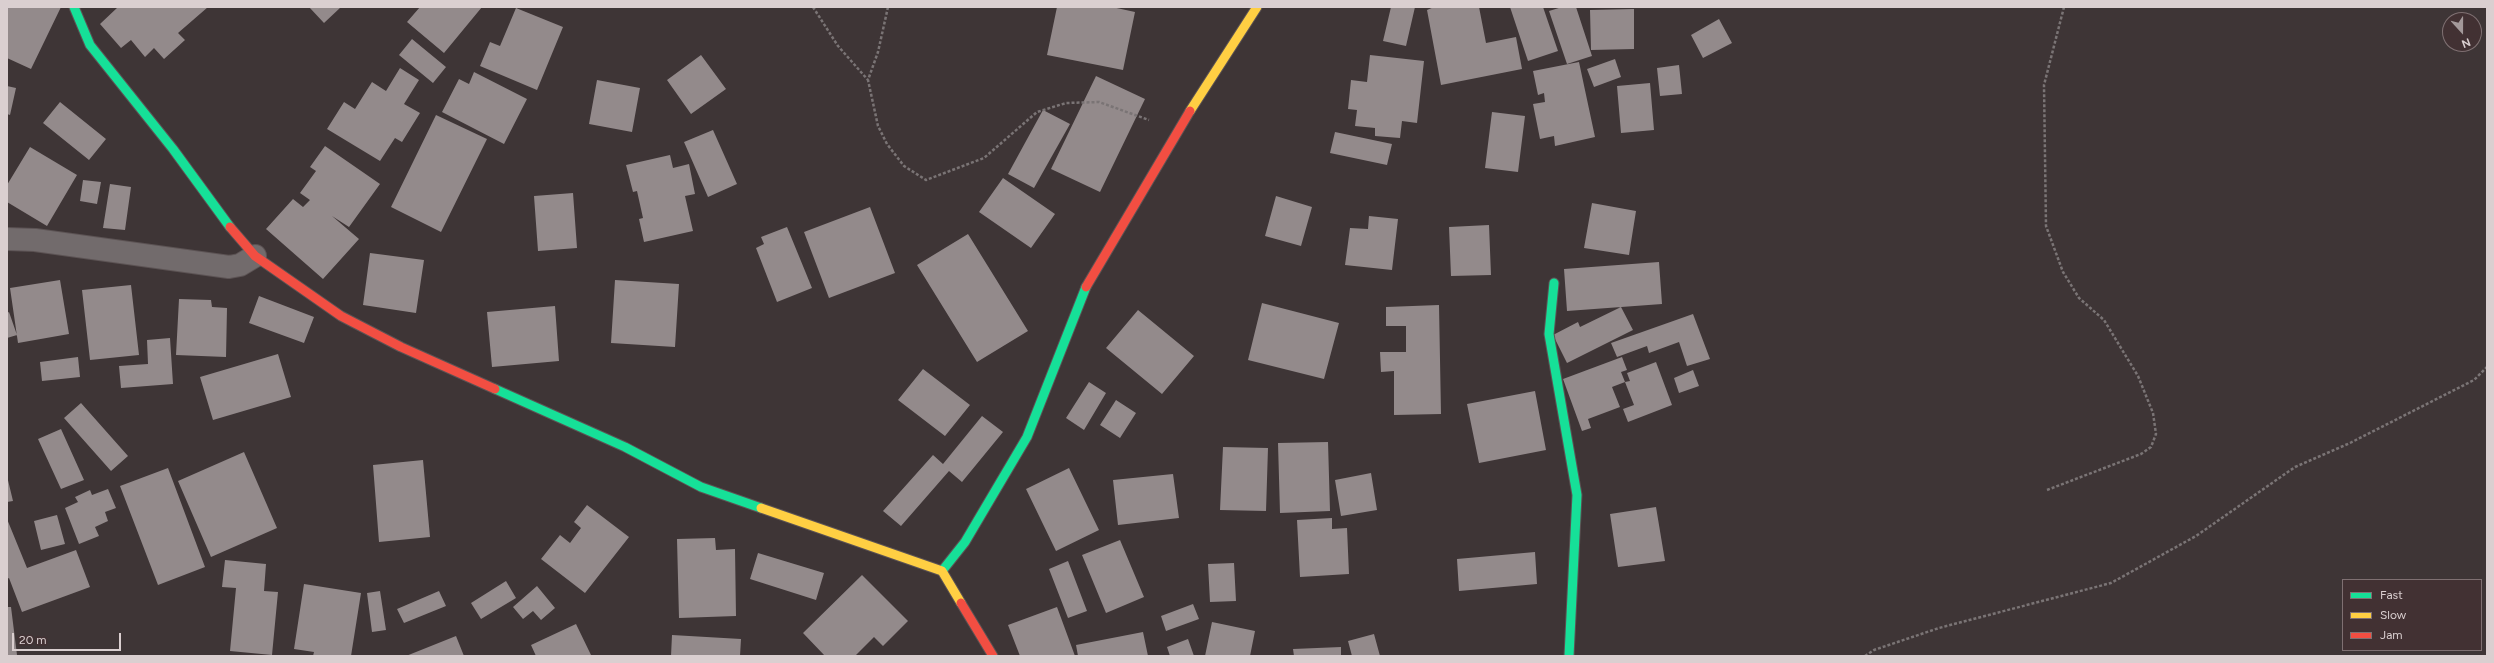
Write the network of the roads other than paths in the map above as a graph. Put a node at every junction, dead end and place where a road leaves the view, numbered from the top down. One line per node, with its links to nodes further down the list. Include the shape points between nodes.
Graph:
1 (74, 7): 4 (street, via 90,45 173,148 224,220)
2 (1257, 7): 6 (street, via 1177,132 1081,297 1027,437 965,542)
3 (7, 239): 4 (street, via 35,240 229,267 240,265)
4 (255, 256): 6 (street, via 341,316 401,347 625,447 701,487)
5 (1554, 283): 8 (street, via 1549,334 1576,494)
6 (942, 572): 7 (street)
7 (993, 656)
8 (1568, 656)

